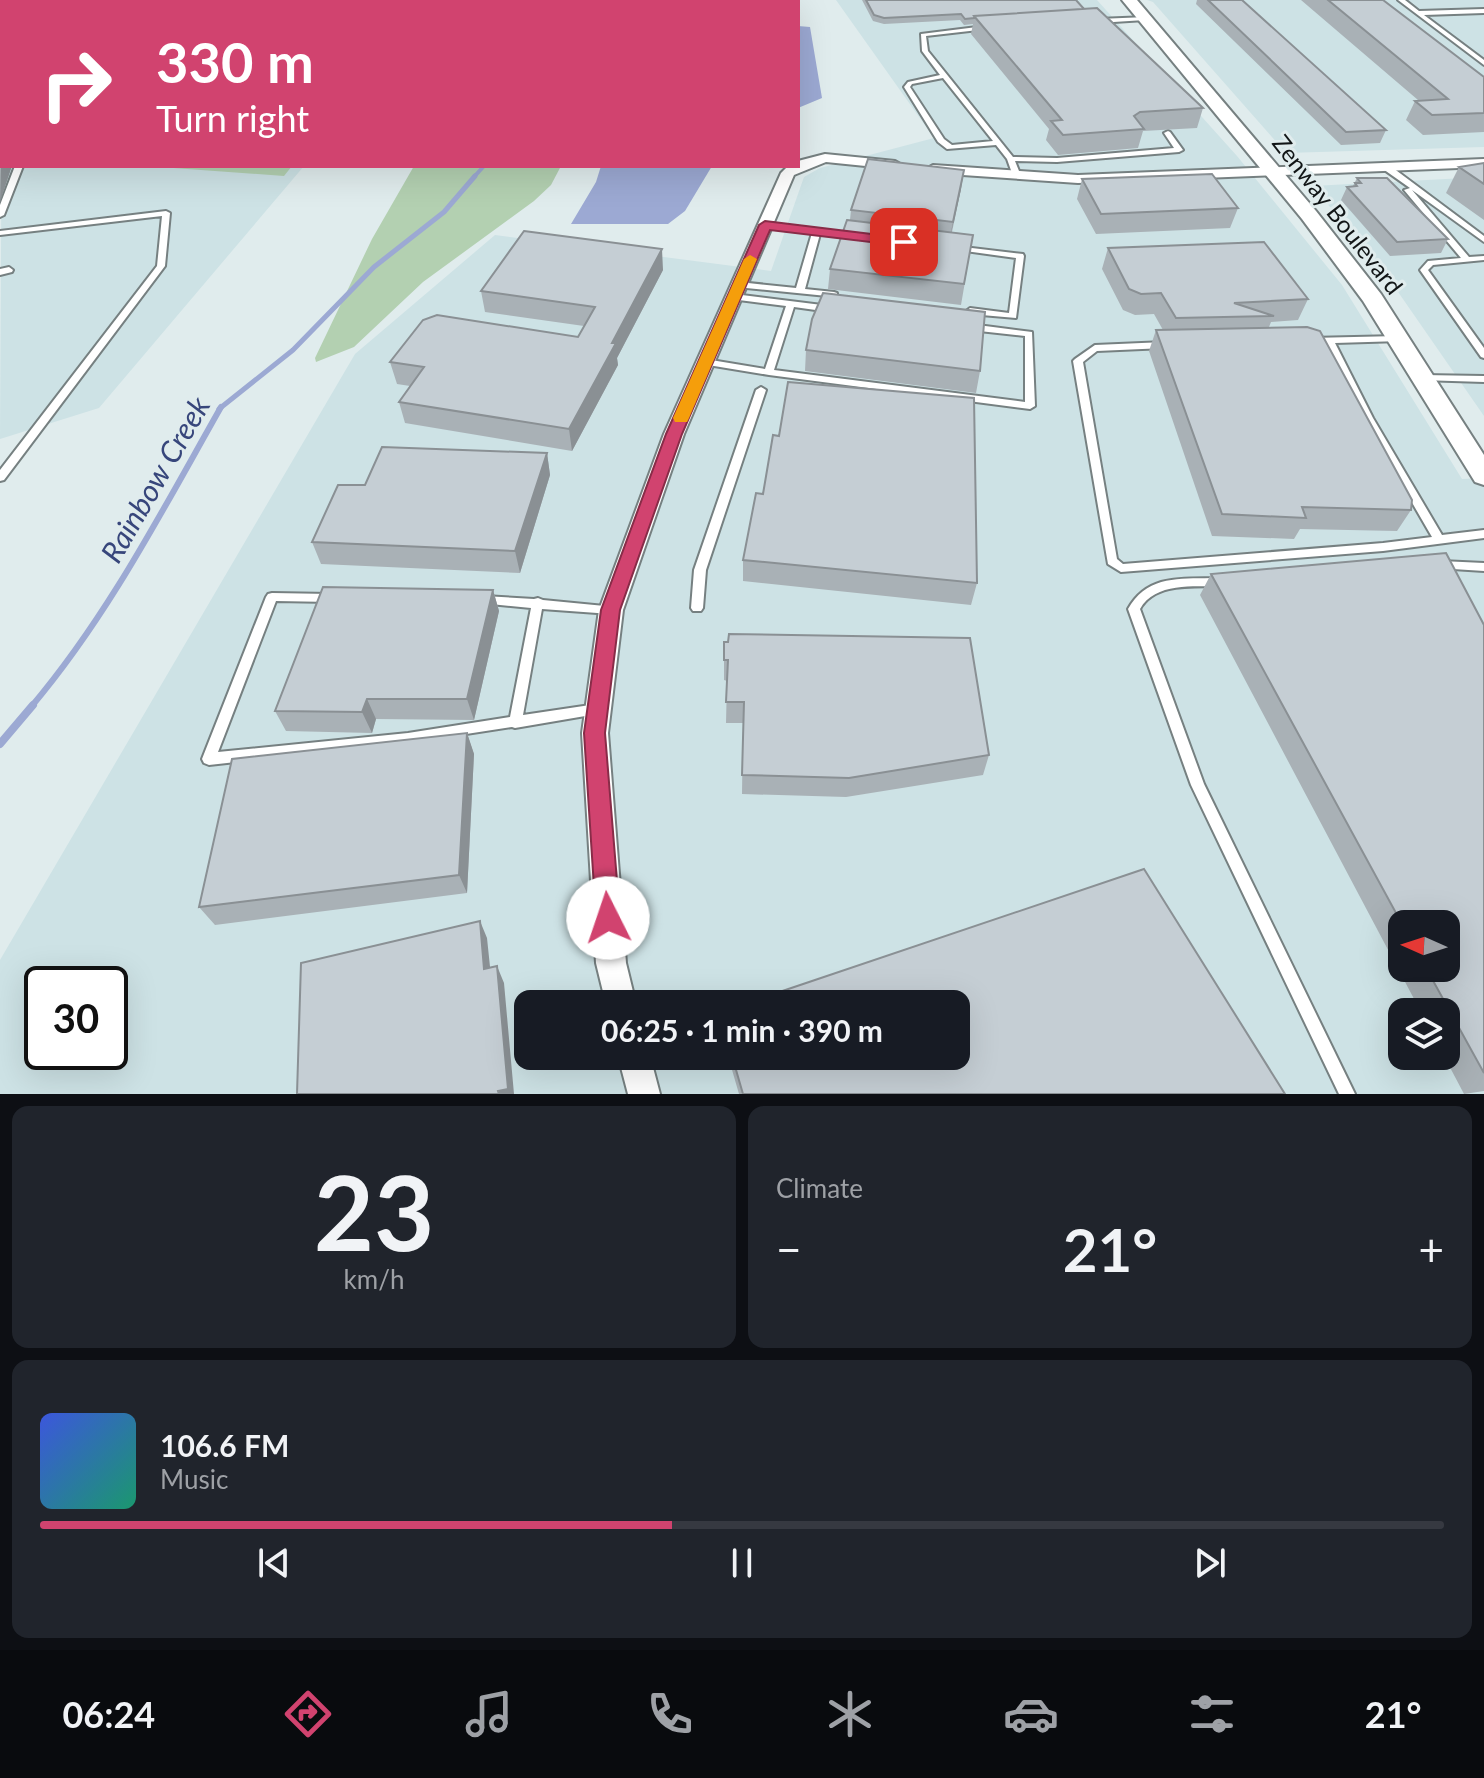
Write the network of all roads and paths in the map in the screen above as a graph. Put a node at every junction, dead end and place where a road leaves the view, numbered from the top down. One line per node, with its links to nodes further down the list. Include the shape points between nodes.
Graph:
1 (1129, 0): 6 (street, Zenway Boulevard)
2 (1401, 0): 4 (lane)
3 (1484, 11): 4 (lane)
4 (1420, 14): 5 (lane); 9 (lane)
5 (1409, 15)
6 (1145, 18): 7 (lane); 21 (street, Zenway Boulevard)
7 (1093, 21)
8 (995, 27): 10 (lane, via 923,35 925,51)
9 (1483, 61)
10 (943, 76): 12 (lane); 12 (lane, via 907,87 941,140 950,147)
11 (1168, 133): 14 (lane, via 1179,150)
12 (998, 143): 15 (lane)
13 (1143, 144): 14 (lane)
14 (1150, 153): 15 (lane)
15 (1011, 159): 22 (lane)
16 (1484, 163): 20 (street)
17 (800, 165): 22 (street, via 825,158)
18 (18, 168): 23 (lane)
19 (795, 168): 24 (street)
20 (1390, 170): 21 (street); 28 (lane); 31 (lane)
21 (1272, 172): 22 (street); 39 (street, Zenway Boulevard)
22 (1017, 176)
23 (0, 215)
24 (765, 225): 25 (lane); 32 (street)
25 (817, 231): 27 (lane); 33 (lane)
26 (0, 233): 50 (lane, via 166,213 161,266)
27 (864, 237)
28 (1484, 240)
29 (942, 246): 36 (lane, via 1020,256 1013,316)
30 (1484, 258): 31 (lane)
31 (1467, 260): 43 (lane, via 1431,263 1424,270)
32 (737, 291): 33 (lane); 35 (lane); 44 (street)
33 (800, 291): 34 (lane)
34 (846, 297)
35 (791, 304): 37 (lane); 45 (lane)
36 (952, 309)
37 (838, 310)
38 (965, 326): 45 (lane, via 1029,334 1030,406)
39 (1398, 339): 40 (lane); 46 (street, Zenway Boulevard)
40 (1329, 341): 41 (lane); 52 (lane)
41 (1298, 342)
42 (1171, 345): 52 (lane, via 1095,348 1078,361 1112,561 1121,568)
43 (1484, 355)
44 (705, 362): 45 (lane); 60 (street)
45 (769, 372)
46 (1422, 378): 47 (lane); 49 (street, Zenway Boulevard)
47 (1484, 379)
48 (761, 390): 59 (lane, via 700,570)
49 (1484, 476)
50 (0, 477)
51 (1484, 534): 52 (lane)
52 (1439, 540)
53 (1420, 566): 54 (lane, via 1453,572)
54 (1484, 567)
55 (1232, 581): 66 (lane, via 1154,587 1137,599 1134,609 1198,785)
56 (352, 599): 62 (lane, via 272,597 209,759)
57 (462, 600): 58 (lane)
58 (538, 602): 60 (lane); 62 (lane)
59 (697, 608)
60 (611, 610): 61 (street)
61 (597, 709): 62 (lane); 63 (street, via 611,963)
62 (515, 723)
63 (618, 990)
64 (638, 1070): 65 (street)
65 (644, 1094)
66 (1347, 1094)

